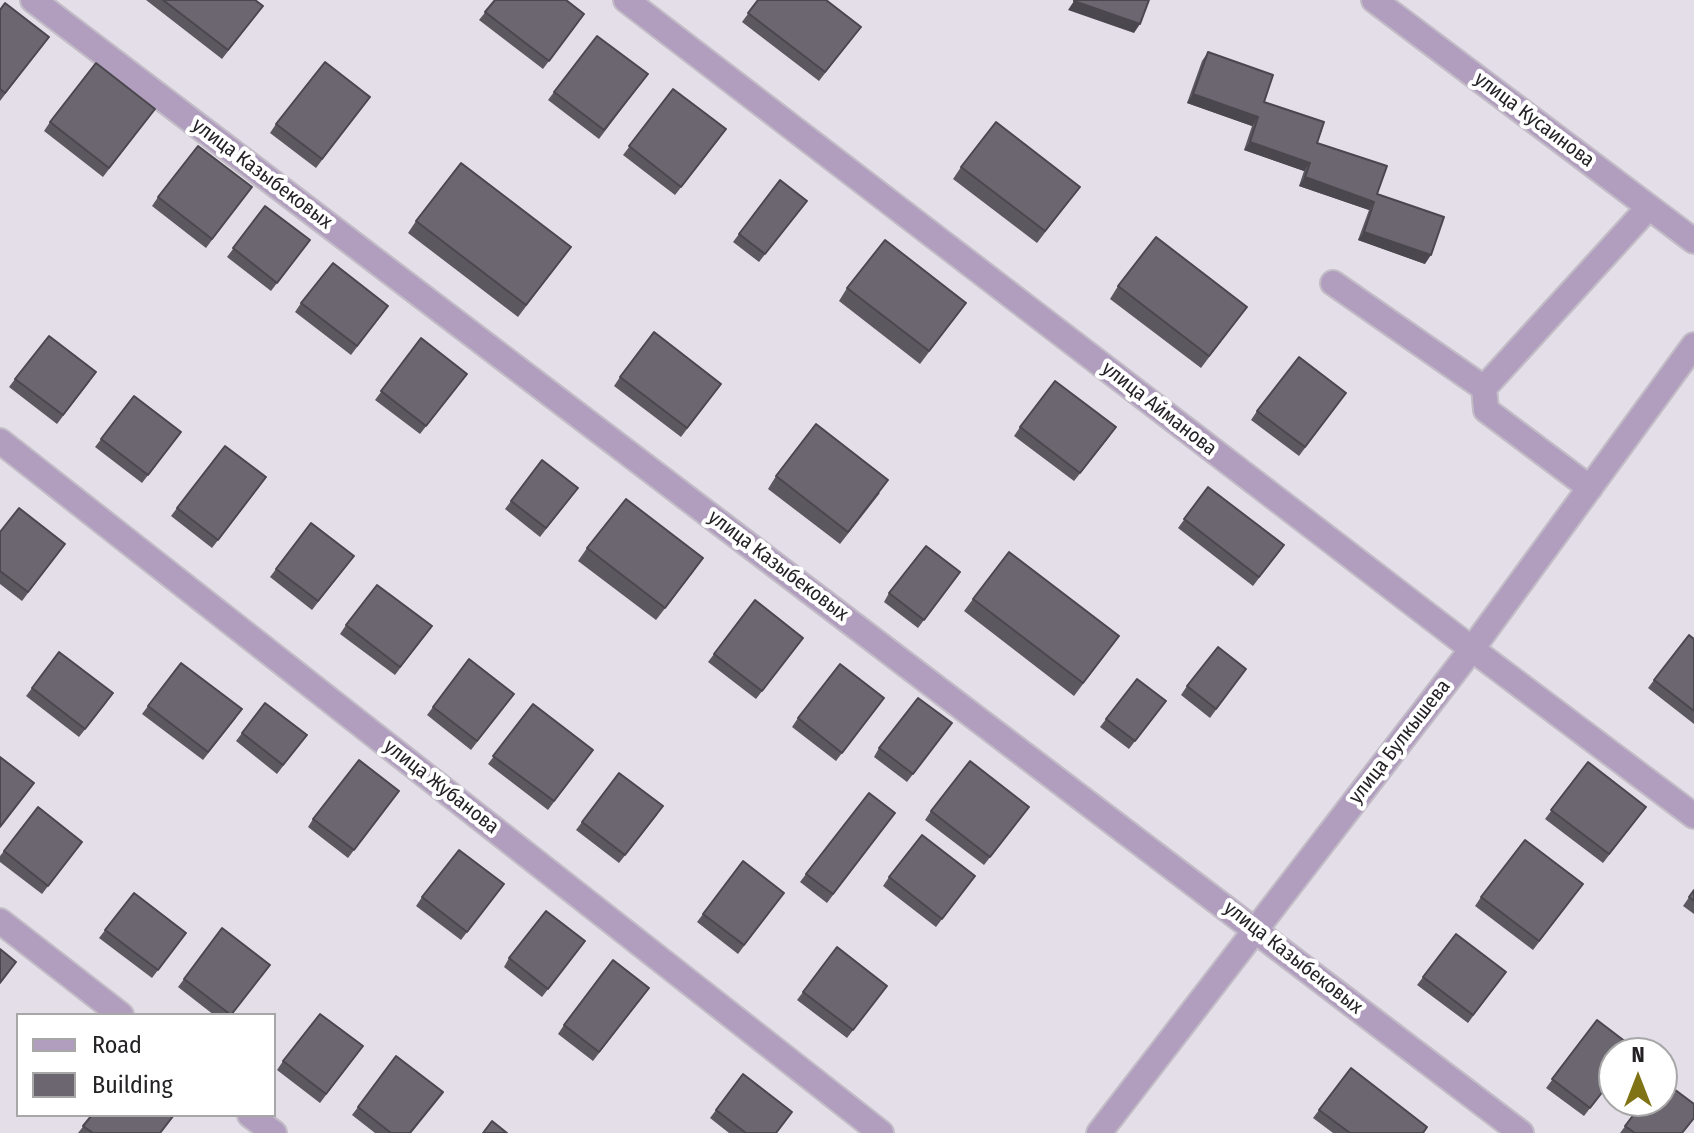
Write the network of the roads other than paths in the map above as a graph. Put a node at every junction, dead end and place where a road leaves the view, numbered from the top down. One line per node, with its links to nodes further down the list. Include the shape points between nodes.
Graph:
1 (33, 0): 14 (street, улица Казыбековых)
2 (626, 0): 11 (street, улица Айманова)
3 (1374, 0): 4 (street, улица Кусаинова)
4 (1649, 207): 5 (street, улица Кусаинова); 8 (street)
5 (1694, 241)
6 (1333, 283): 8 (street)
7 (1694, 345): 10 (street, улица Булкышева)
8 (1484, 388): 10 (street, via 1486,410)
9 (0, 441): 18 (street, улица Жубанова)
10 (1590, 488): 11 (street, улица Булкышева)
11 (1472, 649): 12 (street, улица Айманова); 14 (street, улица Булкышева)
12 (1694, 816)
13 (0, 921): 15 (street)
14 (1256, 929): 19 (street, улица Булкышева); 20 (street, улица Казыбековых)
15 (118, 1013)
16 (253, 1117): 17 (street)
17 (274, 1133)
18 (881, 1133)
19 (1099, 1133)
20 (1521, 1133)

